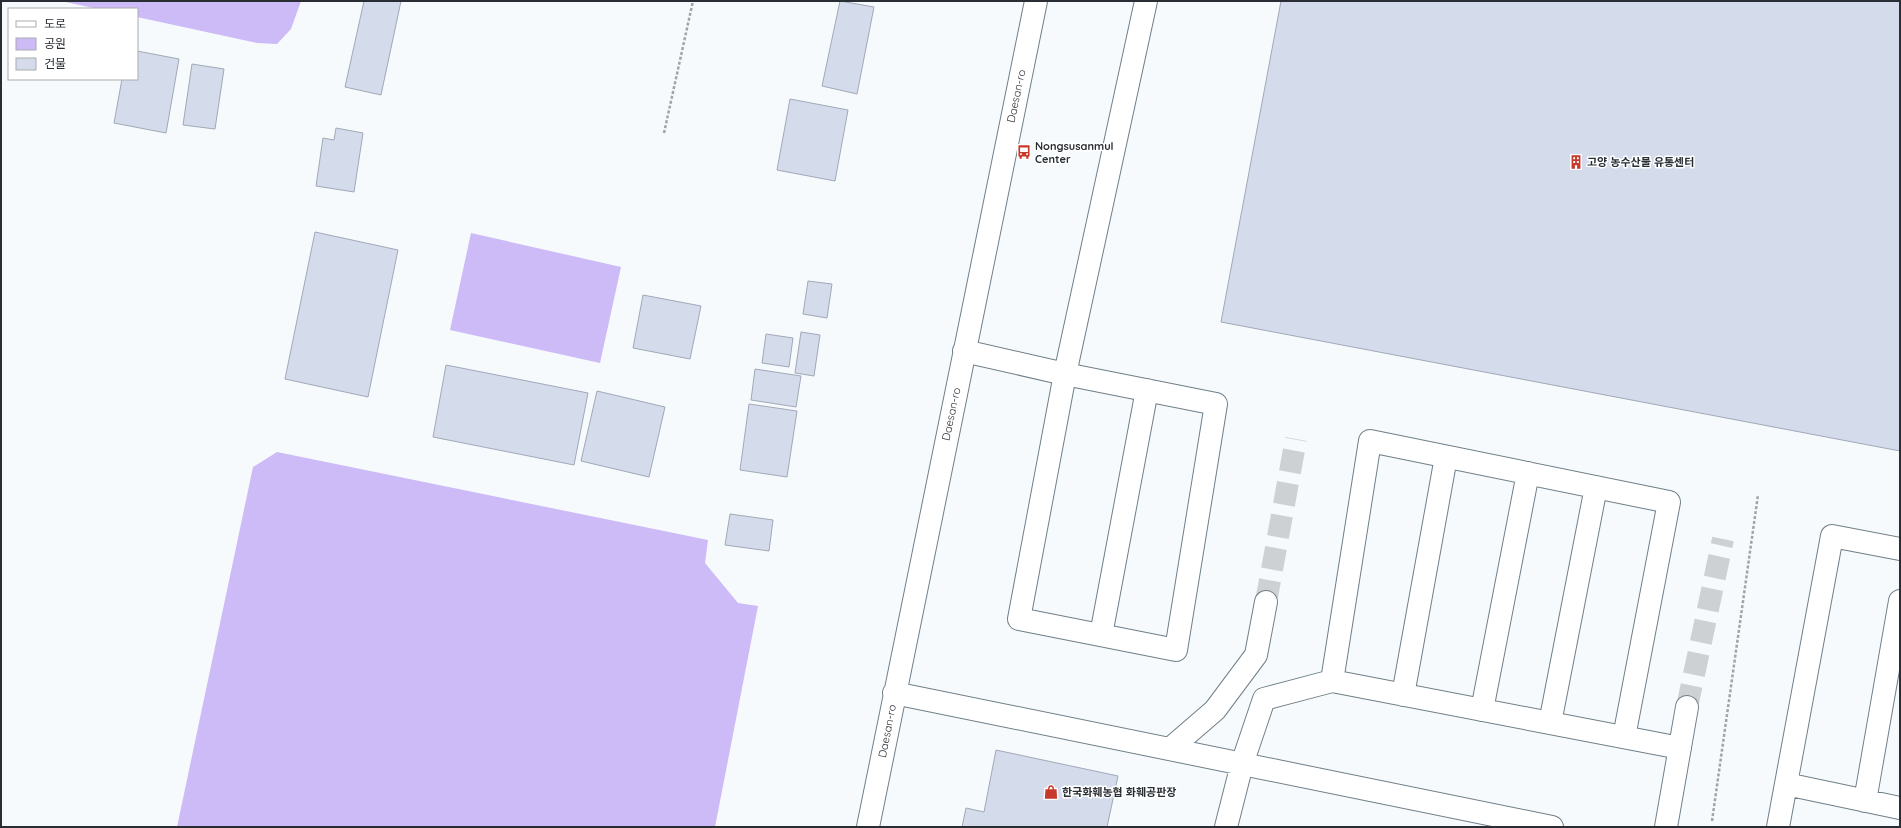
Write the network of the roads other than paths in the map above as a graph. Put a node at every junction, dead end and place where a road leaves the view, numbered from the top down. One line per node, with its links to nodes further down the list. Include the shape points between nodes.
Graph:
1 (1036, 1): 3 (street, Daesan-ro)
2 (1146, 1): 4 (street)
3 (964, 351): 4 (street); 14 (street, Daesan-ro)
4 (1065, 374): 5 (street); 12 (street, via 1019,619)
5 (1146, 390): 12 (street); 12 (street, via 1216,404 1176,650)
6 (1446, 457): 7 (street); 13 (street, via 1370,441); 15 (street)
7 (1528, 473): 8 (street); 17 (street)
8 (1596, 487): 18 (street); 19 (street, via 1669,502)
9 (1900, 549): 23 (street, via 1832,536)
10 (1900, 601): 24 (street)
11 (1266, 602): 20 (street, via 1256,655 1215,710)
12 (1101, 635)
13 (1332, 681): 15 (street); 22 (street, via 1264,699)
14 (894, 693): 20 (street); 26 (street, Daesan-ro)
15 (1403, 695): 17 (street)
16 (1687, 707): 21 (street)
17 (1482, 710): 18 (street)
18 (1550, 723): 19 (street)
19 (1624, 737): 21 (street)
20 (1171, 748): 22 (street)
21 (1680, 748): 29 (street)
22 (1242, 764): 27 (street); 28 (street)
23 (1786, 784): 24 (street); 30 (street)
24 (1865, 801): 25 (street)
25 (1900, 808)
26 (868, 827)
27 (1226, 827)
28 (1552, 827)
29 (1666, 827)
30 (1778, 827)

